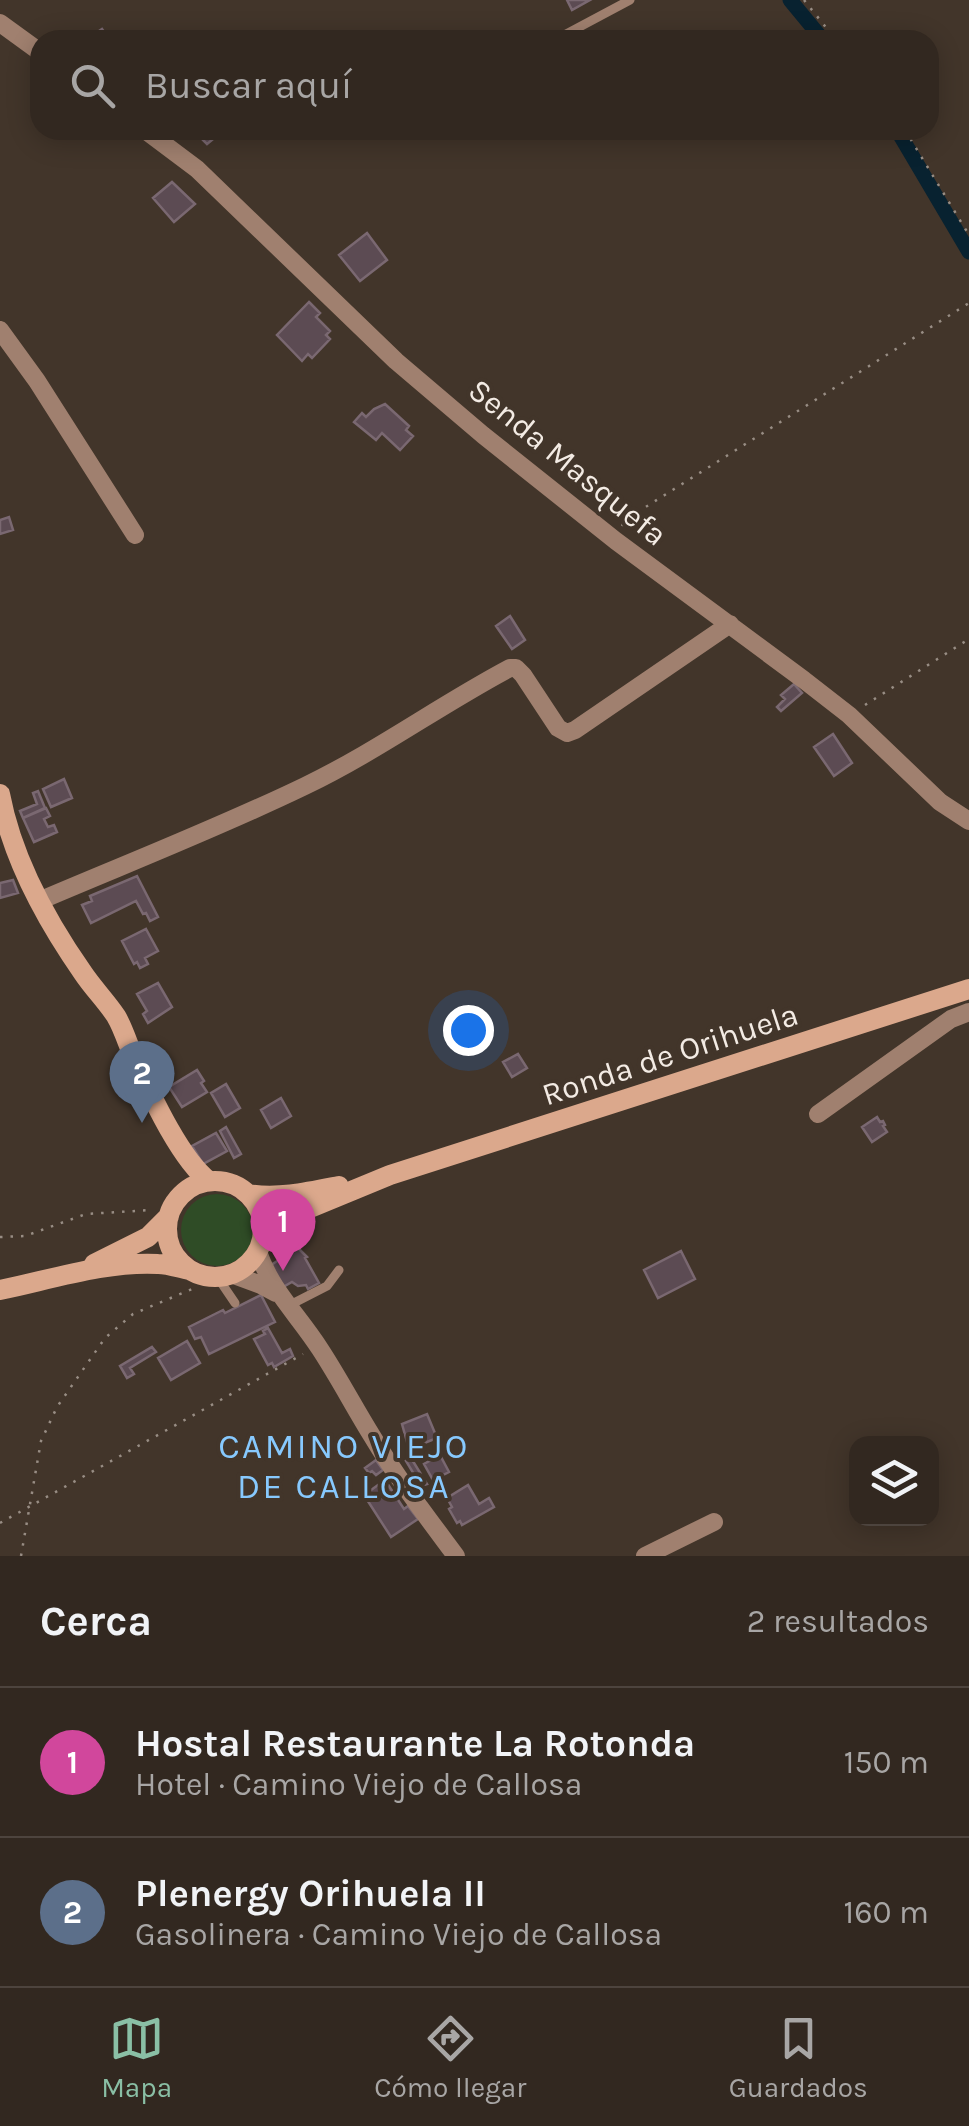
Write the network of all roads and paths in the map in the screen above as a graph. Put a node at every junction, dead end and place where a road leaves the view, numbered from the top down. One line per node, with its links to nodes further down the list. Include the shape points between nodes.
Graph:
1 (630, 0): 4 (lane)
2 (804, 0): 5 (path)
3 (0, 23): 6 (street)
4 (574, 30)
5 (828, 30)
6 (30, 45)
7 (159, 140): 13 (street, Senda Masquefa, via 396,361)
8 (911, 140): 9 (path)
9 (969, 235)
10 (969, 303): 13 (path, via 625,520)
11 (0, 330): 12 (street)
12 (135, 535)
13 (616, 541): 14 (street, Senda Masquefa)
14 (730, 624): 16 (street, Senda Masquefa); 19 (street, via 567,733 523,675 510,668 307,785)
15 (969, 640): 16 (path)
16 (849, 715): 18 (street, Senda Masquefa)
17 (0, 794): 19 (main road)
18 (969, 821)
19 (39, 901): 23 (main road, via 116,1017)
20 (969, 989): 24 (main road, Ronda de Orihuela)
21 (969, 1012): 22 (street, via 951,1018)
22 (818, 1114)
23 (175, 1137): 25 (main road); 27 (main road, via 180,1182)
24 (390, 1175): 26 (main road, Ronda de Orihuela, via 291,1194); 29 (main road, Ronda de Orihuela, via 293,1216)
25 (209, 1181): 26 (main road, Ronda de Orihuela); 27 (main road, via 193,1186)
26 (248, 1194): 29 (main road, via 262,1215)
27 (172, 1209): 28 (path, via 86,1214 25,1236); 31 (main road, via 148,1238); 32 (main road, via 167,1231 178,1260)
28 (0, 1237)
29 (260, 1246): 32 (main road, Ronda de Orihuela, via 244,1269); 34 (street, via 265,1272)
30 (339, 1270): 34 (lane, via 327,1286)
31 (74, 1272): 32 (main road, via 160,1264); 33 (main road)
32 (211, 1275): 34 (street, via 262,1285); 35 (lane); 37 (path, via 133,1314 105,1338 41,1440)
33 (0, 1290)
34 (284, 1301): 36 (street)
35 (235, 1304)
36 (318, 1346): 37 (path); 41 (street, via 400,1480)
37 (28, 1508): 39 (path); 40 (path)
38 (714, 1522): 42 (street)
39 (0, 1523)
40 (20, 1556)
41 (456, 1556)
42 (645, 1556)

